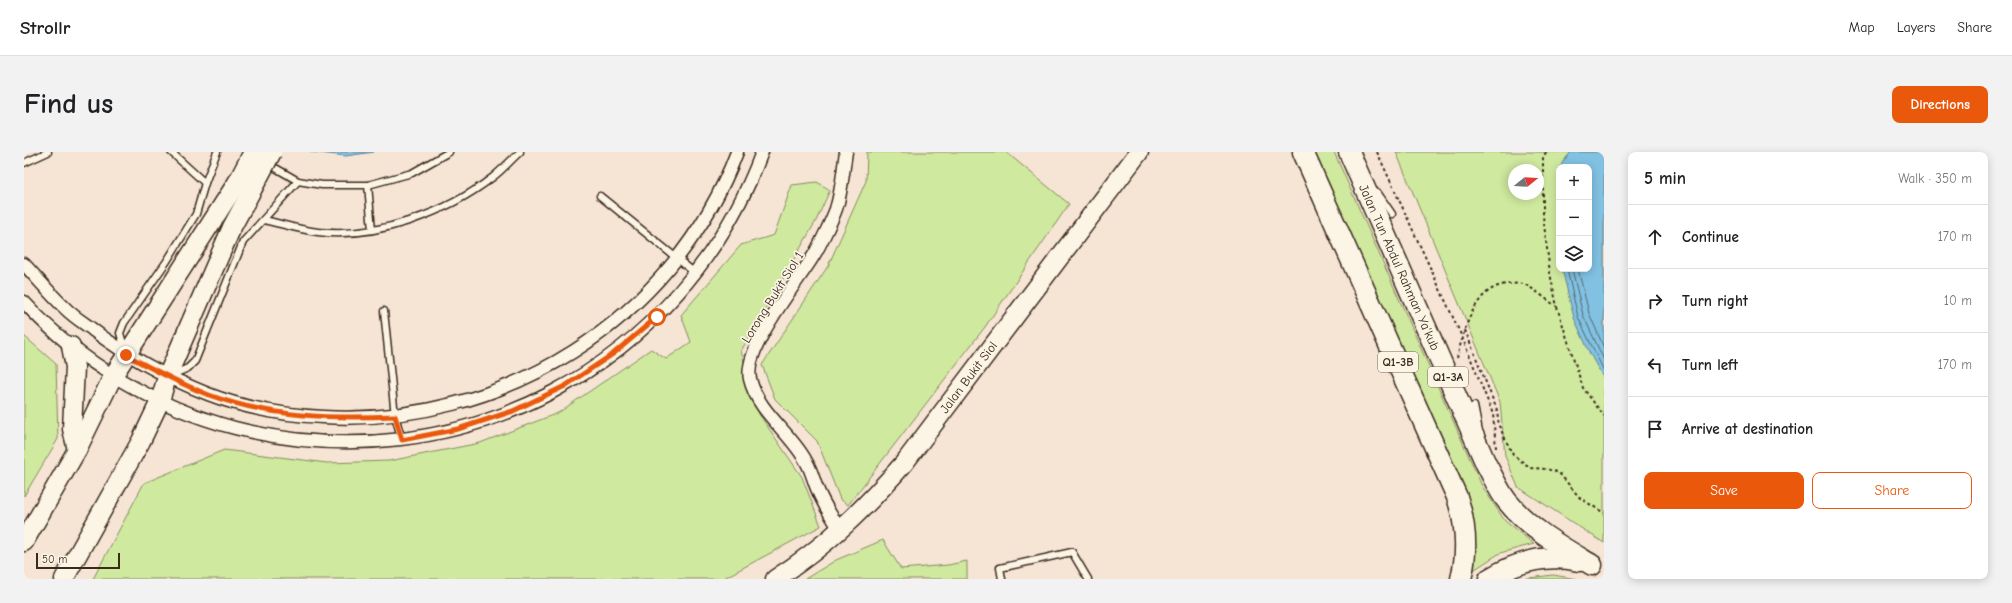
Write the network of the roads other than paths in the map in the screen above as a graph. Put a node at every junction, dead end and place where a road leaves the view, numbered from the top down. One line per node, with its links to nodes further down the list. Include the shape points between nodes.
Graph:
1 (48, 152): 15 (lane)
2 (171, 152): 17 (lane)
3 (217, 152): 17 (lane)
4 (247, 152): 16 (lane)
5 (254, 152): 18 (street, bridge)
6 (272, 152): 18 (street, bridge)
7 (449, 152): 19 (lane, via 412,173)
8 (520, 152): 25 (lane, via 493,177 458,200 406,222)
9 (737, 152): 27 (street, via 706,216)
10 (762, 152): 29 (street, via 751,181 726,229)
11 (846, 152): 42 (street, Lorong Bukit Siol 1, via 836,208 815,254 757,344 749,368 750,378 760,402 794,441 829,512)
12 (1139, 152): 42 (street, Jalan Bukit Siol, via 905,462)
13 (1303, 152): 49 (main road, Q1-3B, via 1457,497 1465,531)
14 (1355, 159): 41 (main road, Jalan Tun Abdul Rahman Ya'kub / Q1-3A)
15 (24, 163)
16 (298, 181): 19 (lane, via 322,185); 24 (lane)
17 (205, 183): 23 (lane)
18 (246, 184): 23 (street); 26 (street)
19 (368, 185): 25 (lane)
20 (1373, 186): 22 (lane)
21 (600, 196): 27 (lane)
22 (1392, 214)
23 (203, 218): 33 (street)
24 (264, 220): 25 (lane, via 318,232); 26 (lane)
25 (372, 230)
26 (236, 239): 35 (street)
27 (677, 258): 29 (lane); 38 (street, via 645,294 610,326 565,357 531,376 487,395 442,408)
28 (24, 264): 33 (street, via 66,309)
29 (696, 274): 39 (street, via 657,317 613,354 565,386 513,411 458,429)
30 (24, 302): 32 (street)
31 (384, 311): 38 (lane)
32 (71, 346): 34 (street); 40 (street, via 75,368 72,429)
33 (126, 355): 34 (street); 35 (street)
34 (113, 376): 36 (street); 40 (street)
35 (167, 377): 36 (street); 38 (street, via 209,395 301,416)
36 (160, 401): 39 (street, via 215,423 261,434 315,442); 45 (street, via 137,448)
37 (1474, 406): 41 (lane)
38 (395, 416): 39 (lane)
39 (402, 440)
40 (77, 450): 43 (street)
41 (1492, 459): 44 (main road, Jalan Tun Abdul Rahman Ya'kub / Q1-3A, via 1506,500 1518,514 1546,537)
42 (841, 530): 46 (street, Jalan Bukit Siol, via 805,560)
43 (24, 542)
44 (1598, 568): 50 (main road, via 1561,558 1540,558 1509,568)
45 (64, 579)
46 (775, 579)
47 (1002, 579): 48 (lane, via 1000,568 1072,552)
48 (1088, 579)
49 (1462, 579)
50 (1489, 579)

